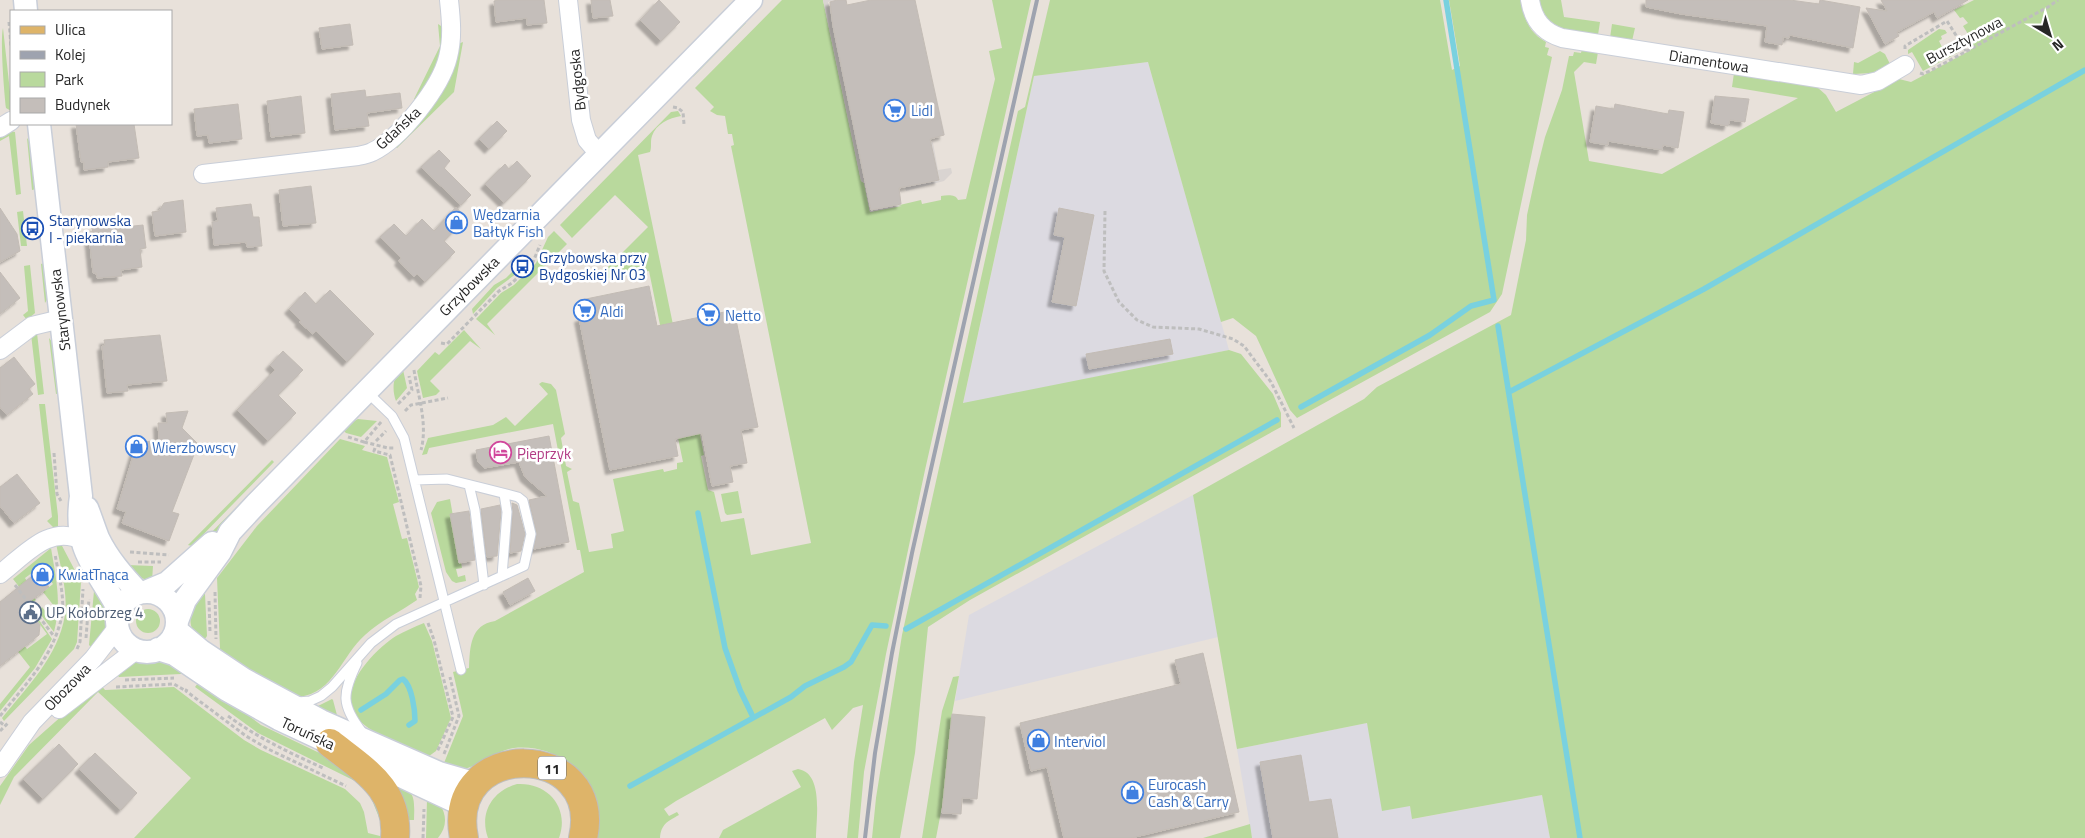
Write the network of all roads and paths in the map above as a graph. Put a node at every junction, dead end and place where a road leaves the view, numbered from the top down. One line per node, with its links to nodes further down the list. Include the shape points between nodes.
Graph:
1 (449, 0): 12 (street, Gdańska, via 451,40 438,82 419,109 387,142 358,156)
2 (568, 0): 11 (street, Bydgoska, via 583,127 587,140)
3 (751, 0): 11 (street, Grzybowska)
4 (1530, 0): 7 (street, Diamentowa, via 1540,26 1562,38 1861,85 1878,81)
5 (2058, 0): 6 (path, Bursztynowa)
6 (1966, 52): 7 (path, Bursztynowa, via 1923,74); 7 (path, via 1947,21 1905,46)
7 (1905, 65)
8 (668, 108): 9 (path, via 681,110)
9 (684, 124)
10 (38, 125): 14 (street, Starynowska)
11 (599, 154): 19 (street, Grzybowska)
12 (203, 174)
13 (1105, 211): 25 (path, via 1104,271 1119,302 1137,320 1153,327 1199,329 1233,339 1244,346 1271,382)
14 (61, 319): 17 (street, via 32,326); 35 (street, Starynowska)
15 (441, 339): 16 (path)
16 (436, 346)
17 (0, 350)
18 (419, 364): 22 (path, via 414,370)
19 (365, 390): 31 (lane, via 390,413 398,426 406,443); 36 (street, Grzybowska)
20 (412, 390): 23 (path)
21 (448, 398): 22 (path)
22 (421, 403): 24 (path, via 411,405); 32 (path, via 424,439 420,456)
23 (398, 404)
24 (403, 413)
25 (1294, 428)
26 (388, 429): 28 (path)
27 (364, 442): 30 (path, via 394,447)
28 (376, 442)
29 (375, 448): 51 (path, via 374,451 390,455 421,586)
30 (395, 452)
31 (415, 480): 32 (lane); 52 (lane)
32 (427, 480): 33 (lane, via 447,479)
33 (469, 485): 34 (lane); 46 (lane)
34 (504, 494): 43 (lane, via 507,512); 43 (lane, via 523,501 531,534 524,566)
35 (81, 496): 37 (street, Starynowska, via 79,513); 49 (street, Starynowska, via 108,556 119,571)
36 (230, 532): 49 (street, Grzybowska, via 166,584); 55 (street, Grzybowska, via 220,552 185,600)
37 (83, 541): 44 (street, via 66,536 46,538); 53 (street, Starynowska, via 92,568)
38 (54, 546): 70 (path, via 62,614 55,638 50,652)
39 (123, 552): 40 (path)
40 (175, 556)
41 (136, 562): 42 (path)
42 (166, 562)
43 (502, 576): 46 (lane)
44 (6, 577): 56 (path)
45 (84, 581): 61 (path, via 80,642)
46 (484, 585): 52 (lane)
47 (215, 589): 59 (path)
48 (208, 591): 57 (path)
49 (143, 592): 53 (street, via 129,597); 55 (street, via 159,594 168,601 175,610)
50 (90, 598): 58 (path)
51 (420, 598)
52 (445, 603): 62 (lane, via 396,624); 63 (lane)
53 (118, 619): 60 (street, via 124,641); 77 (street, Obozowa, via 93,659 32,722)
54 (428, 622): 78 (path, via 453,717)
55 (176, 626): 60 (street, via 169,642); 68 (street, Toruńska, via 214,660)
56 (53, 635)
57 (210, 638)
58 (86, 642)
59 (216, 645)
60 (147, 650): 76 (street, Toruńska, via 174,654 227,690); 77 (street, Obozowa, via 67,702)
61 (76, 651)
62 (359, 656): 68 (lane, via 321,696 300,703); 75 (lane, via 346,688 346,705)
63 (461, 670)
64 (449, 673): 79 (path, via 459,716)
65 (117, 680): 66 (path)
66 (181, 680)
67 (110, 687): 81 (path, via 174,684 246,736)
68 (280, 699): 75 (street, Toruńska)
69 (226, 714): 80 (path, via 271,744)
70 (0, 716)
71 (11, 719): 73 (path)
72 (0, 722): 73 (path)
73 (5, 726): 74 (path)
74 (0, 731)
75 (370, 742): 83 (street, Toruńska, via 439,773)
76 (330, 743): 83 (street, Toruńska); 84 (main road, via 369,773 385,792 394,811 396,825)
77 (6, 756)
78 (434, 757)
79 (442, 757)
80 (330, 771)
81 (351, 790)
82 (424, 808): 84 (path)
83 (465, 820): 85 (main road, 11, via 492,770 511,763 531,762 550,768 567,779 578,796 584,815)
84 (415, 836)
85 (583, 838)

